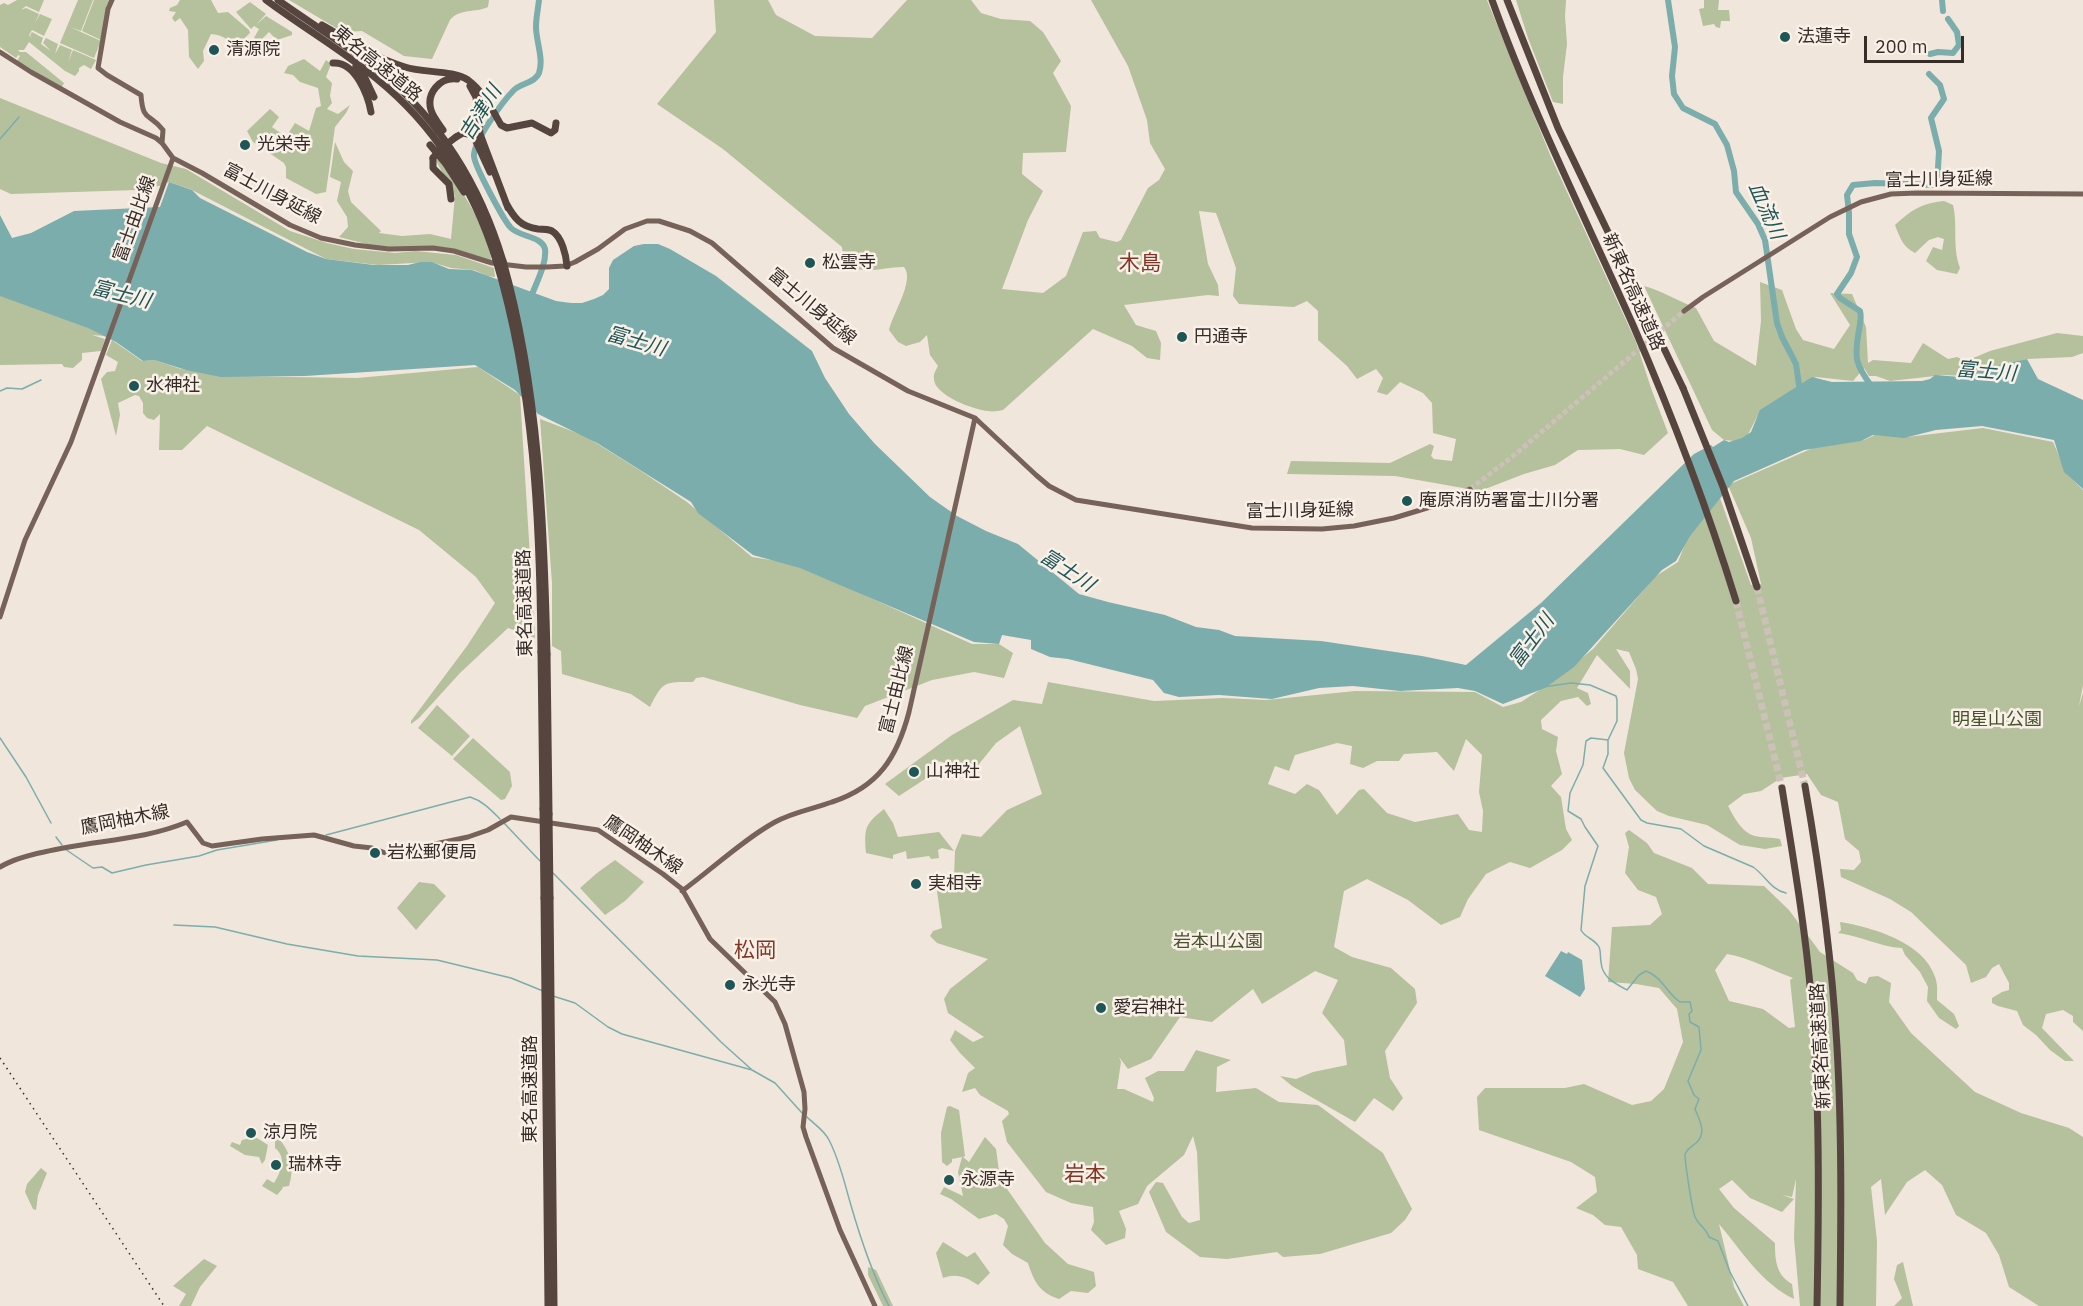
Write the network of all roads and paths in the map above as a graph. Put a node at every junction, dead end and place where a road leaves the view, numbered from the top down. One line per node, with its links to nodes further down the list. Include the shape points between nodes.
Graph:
1 (112, 0): 12 (main road, via 100,71 142,96 144,115 163,130)
2 (266, 0): 6 (highway, 東名高速道路)
3 (278, 0): 11 (highway, via 392,63 465,78 501,123 510,128 532,123 551,133); 18 (highway, 東名高速道路, via 355,53 410,98 458,159)
4 (1492, 0): 26 (highway, 新東名高速道路, via 1542,127 1673,420)
5 (1507, 0): 25 (highway, 新東名高速道路, bridge, via 1558,128 1692,409 1724,487)
6 (325, 41): 9 (highway, via 356,66); 19 (highway, 東名高速道路, via 391,90 428,130 466,188)
7 (0, 52): 12 (main road, 富士由比線)
8 (333, 63): 10 (highway, via 341,64 359,80)
9 (374, 97)
10 (371, 112)
11 (556, 123)
12 (162, 143): 15 (main road, 富士由比線)
13 (430, 145): 19 (highway, via 460,186)
14 (483, 148): 17 (highway, bridge, via 466,133 433,158 433,168 449,184); 18 (highway, via 476,97 467,84 452,78 437,85 430,97 432,112 473,180); 21 (highway, via 508,208 521,224 553,232 563,248)
15 (173, 158): 21 (main road, 富士川身延線, via 284,223 321,238 388,249 439,248 483,262 526,267); 27 (main road, 富士由比線, via 71,442 25,540)
16 (2083, 194): 22 (main road, 富士川身延線, via 1878,196 1849,207)
17 (451, 199)
18 (485, 210): 20 (highway, 東名高速道路)
19 (493, 250): 20 (highway, 東名高速道路)
20 (500, 260): 32 (highway, 東名高速道路, bridge, via 521,335 540,468 544,535)
21 (567, 266): 23 (main road, 富士川身延線, via 636,224 659,221 690,231 712,243 834,348 908,391)
22 (1684, 311)
23 (975, 418): 24 (main road, 富士川身延線, via 1049,486 1076,500 1252,528 1366,525 1437,505); 31 (main road, 富士由比線, via 903,732 887,765 869,784 846,797 762,830)
24 (1470, 489)
25 (1757, 587)
26 (1736, 601)
27 (0, 617)
28 (1805, 786): 37 (highway, 新東名高速道路, via 1830,954 1839,1102)
29 (1782, 788): 36 (highway, 新東名高速道路, via 1807,956 1815,1044 1819,1219)
30 (0, 867): 31 (main road, 鷹岡柚木線, via 63,847 129,838 187,822 203,843 212,846 314,835 393,854 468,837 511,817 598,830)
31 (682, 891): 35 (main road, 鷹岡柚木線, via 710,939 778,1007 804,1092 803,1127 840,1230)
32 (551, 1295): 33 (highway, 東名高速道路); 34 (highway, 東名高速道路)
33 (548, 1306)
34 (554, 1306)
35 (875, 1306)
36 (1816, 1306)
37 (1840, 1306)

